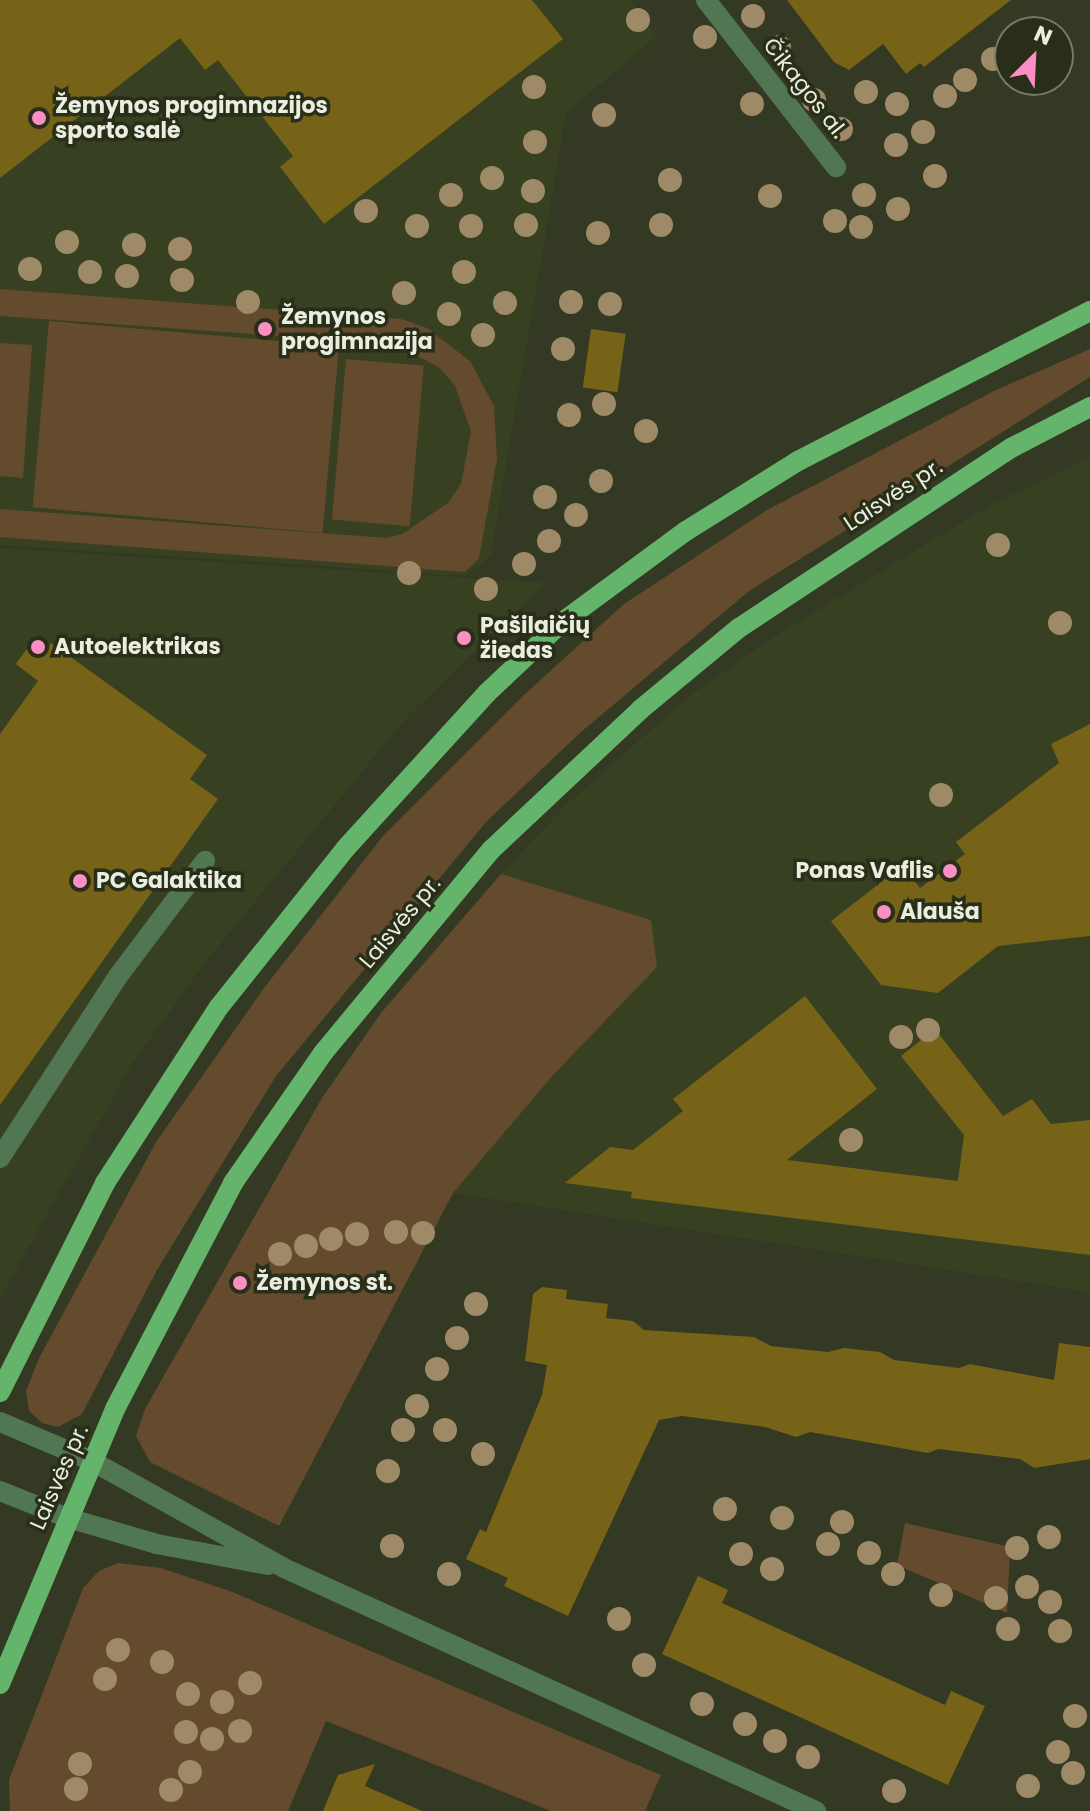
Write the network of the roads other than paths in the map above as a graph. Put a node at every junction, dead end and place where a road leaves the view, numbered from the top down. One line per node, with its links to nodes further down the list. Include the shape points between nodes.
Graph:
1 (706, 0): 2 (street, Čikagos al.)
2 (836, 167)
3 (1090, 311): 7 (main road, via 798,461 686,531 561,623 487,693 345,849 211,1019 105,1183)
4 (1090, 407): 9 (main road, Laisvės pr., via 998,456 739,628 641,709 491,850 323,1053 233,1183 154,1329)
5 (205, 861): 6 (street, via 119,975)
6 (0, 1158)
7 (0, 1392)
8 (0, 1422): 9 (street)
9 (92, 1461): 11 (main road, Laisvės pr.); 12 (street)
10 (0, 1491): 11 (street)
11 (68, 1518): 12 (street, via 157,1544); 13 (main road, Laisvės pr.)
12 (284, 1568): 14 (street)
13 (0, 1684)
14 (816, 1811)

